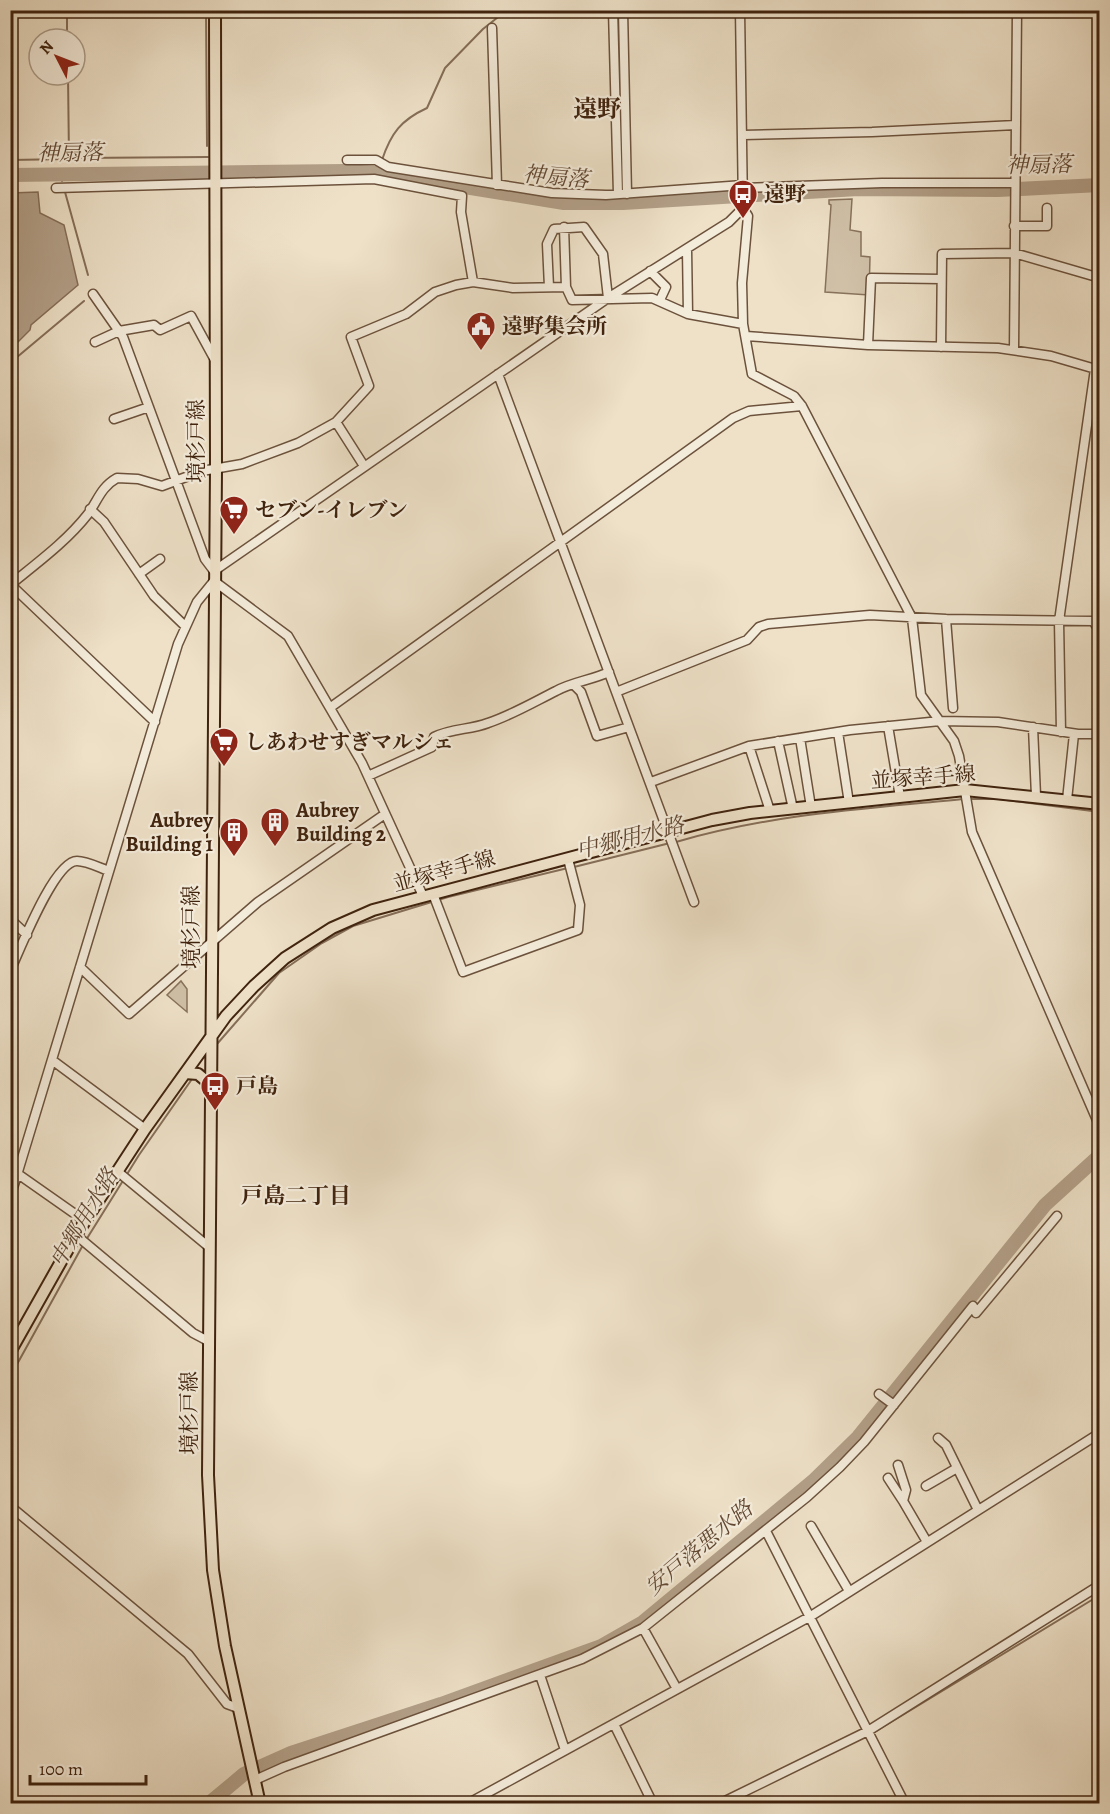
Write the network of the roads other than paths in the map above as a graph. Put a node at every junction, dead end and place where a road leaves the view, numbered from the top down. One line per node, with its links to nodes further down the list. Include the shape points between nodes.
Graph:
1 (215, 10): 12 (main road, 境杉戸線)
2 (613, 10): 17 (street)
3 (623, 10): 17 (street)
4 (740, 10): 8 (street)
5 (1017, 10): 7 (street)
6 (492, 28): 14 (street)
7 (1016, 125): 8 (street); 13 (street)
8 (743, 135): 15 (street)
9 (347, 160): 10 (street, via 376,160)
10 (388, 167): 11 (street); 14 (street)
11 (386, 180): 12 (street); 27 (street, via 462,196 461,212)
12 (216, 183): 16 (street); 43 (main road, 境杉戸線)
13 (1015, 183): 15 (street); 20 (street)
14 (497, 185): 17 (street, via 552,193)
15 (743, 186): 17 (street); 18 (street)
16 (56, 188)
17 (622, 194)
18 (744, 208): 22 (street); 35 (street, via 748,216)
19 (1047, 208): 20 (street, via 1047,226)
20 (1014, 226): 23 (street)
21 (564, 227): 28 (street, via 554,229 547,244); 29 (street); 31 (street, via 584,227 601,249)
22 (687, 249): 24 (street); 33 (street)
23 (1014, 253): 25 (street); 26 (street, via 942,254); 42 (street)
24 (650, 271): 31 (street); 32 (street, via 666,287)
25 (1100, 278)
26 (941, 279): 40 (street, via 871,278); 41 (street)
27 (473, 282): 28 (street, via 513,288); 49 (street, via 435,292 406,314 351,337 369,386)
28 (549, 287): 29 (street)
29 (566, 287): 31 (street, via 572,300)
30 (93, 294): 37 (street)
31 (608, 298): 32 (street); 45 (street)
32 (660, 300): 33 (street)
33 (688, 314): 35 (street)
34 (132, 319): 36 (street)
35 (743, 324): 38 (street)
36 (136, 330): 37 (street); 43 (street, via 154,325 160,330 191,316)
37 (119, 331): 39 (street); 47 (street)
38 (746, 336): 40 (street); 46 (street, via 752,374 794,396)
39 (95, 342)
40 (868, 345): 41 (street)
41 (941, 347): 42 (street)
42 (1014, 350): 44 (street)
43 (215, 360): 51 (main road, 境杉戸線)
44 (1097, 370): 61 (street)
45 (498, 374): 50 (street); 54 (street)
46 (802, 406): 54 (street, via 749,411 733,418); 59 (street)
47 (149, 407): 48 (street); 52 (street)
48 (114, 419)
49 (336, 422): 50 (street); 51 (street, via 298,443)
50 (364, 465): 57 (street)
51 (216, 470): 52 (street); 57 (main road, 境杉戸線)
52 (176, 480): 53 (street, via 156,487 138,479 117,478 101,491); 57 (street)
53 (90, 509): 56 (street, via 104,522); 58 (street, via 49,553)
54 (560, 542): 64 (street); 67 (street)
55 (160, 560): 56 (street)
56 (139, 574): 62 (street, via 154,596)
57 (214, 576): 62 (street); 67 (street, via 288,636); 100 (main road, 境杉戸線)
58 (11, 585): 70 (street)
59 (912, 618): 60 (street); 66 (street, via 870,615 768,624 759,627 747,640); 69 (street, via 921,695)
60 (946, 619): 61 (street); 68 (street)
61 (1059, 621): 63 (street, via 1093,621); 75 (street)
62 (185, 626): 70 (street)
63 (1100, 631)
64 (609, 672): 65 (street); 66 (street)
65 (574, 685): 72 (street, via 581,692 597,736); 81 (street, via 491,723 444,732 434,737 432,747)
66 (616, 692): 72 (street)
67 (331, 706): 81 (street)
68 (953, 708)
69 (940, 721): 71 (street); 73 (street); 83 (street, via 954,741)
70 (155, 722): 95 (street)
71 (888, 726): 74 (street); 85 (street)
72 (629, 727): 82 (street)
73 (1033, 727): 75 (street); 84 (street)
74 (838, 732): 78 (street); 87 (street)
75 (1061, 732): 76 (street)
76 (1074, 734): 77 (street); 86 (street)
77 (1100, 734)
78 (800, 738): 79 (street); 89 (street)
79 (778, 741): 80 (street); 90 (street)
80 (749, 746): 82 (street); 91 (street)
81 (368, 776): 92 (street)
82 (651, 782): 93 (street)
83 (965, 790): 84 (main road, 並塚幸手線); 85 (main road, 並塚幸手線); 107 (street, via 972,832)
84 (1036, 796): 86 (main road, 並塚幸手線)
85 (900, 797): 87 (main road, 並塚幸手線)
86 (1067, 800): 88 (main road, 並塚幸手線)
87 (849, 803): 89 (main road, 並塚幸手線)
88 (1100, 804)
89 (811, 807): 90 (main road, 並塚幸手線)
90 (793, 808): 91 (main road, 並塚幸手線)
91 (770, 811): 93 (main road, 並塚幸手線)
92 (385, 814): 96 (street); 100 (street, via 258,902)
93 (669, 832): 94 (main road, 並塚幸手線); 97 (street)
94 (568, 859): 96 (main road, 並塚幸手線); 96 (street, via 580,905 578,930 463,972)
95 (109, 871): 99 (street, via 77,861 67,864 55,878); 101 (street)
96 (428, 895): 103 (main road, 並塚幸手線, via 365,914 301,946 254,986)
97 (694, 902)
98 (10, 919): 99 (street)
99 (27, 935): 102 (street)
100 (211, 941): 101 (street, via 129,1014); 103 (main road, 境杉戸線)
101 (80, 967): 104 (street)
102 (10, 971)
103 (210, 1037): 105 (main road, 並塚幸手線); 106 (main road, 境杉戸線)
104 (52, 1060): 108 (street); 110 (street)
105 (185, 1073): 106 (main road, via 198,1074); 108 (main road, 並塚幸手線)
106 (210, 1084): 115 (main road, 境杉戸線)
107 (1100, 1127)
108 (145, 1129): 109 (main road, 並塚幸手線)
109 (117, 1171): 113 (main road, 並塚幸手線); 115 (street)
110 (18, 1174): 111 (street); 113 (street)
111 (10, 1198)
112 (1057, 1216): 119 (street, via 976,1313 973,1306)
113 (85, 1221): 114 (main road, 並塚幸手線)
114 (76, 1235): 116 (street, via 193,1333); 117 (main road, 並塚幸手線)
115 (209, 1247): 116 (main road, 境杉戸線)
116 (208, 1341): 138 (main road, 境杉戸線, via 213,1570)
117 (10, 1352)
118 (879, 1394): 119 (street)
119 (894, 1405): 130 (street, via 840,1467)
120 (1100, 1433): 128 (street)
121 (938, 1438): 123 (street, via 946,1445)
122 (898, 1466): 126 (street, via 906,1490)
123 (957, 1468): 125 (street); 128 (street)
124 (888, 1478): 126 (street)
125 (926, 1486)
126 (903, 1501): 131 (street)
127 (10, 1506): 138 (street, via 188,1654 227,1704)
128 (978, 1510): 131 (street)
129 (812, 1526): 133 (street)
130 (766, 1530): 134 (street); 135 (street)
131 (927, 1542): 133 (street)
132 (1100, 1585): 140 (street)
133 (849, 1591): 134 (street)
134 (811, 1616): 137 (street); 140 (street)
135 (643, 1628): 136 (street); 137 (street)
136 (540, 1675): 141 (street); 142 (street)
137 (677, 1689): 139 (street)
138 (238, 1708): 142 (main road, 境杉戸線)
139 (614, 1724): 141 (street); 145 (street)
140 (868, 1731): 146 (street); 147 (street)
141 (565, 1750): 144 (street)
142 (254, 1779): 143 (main road, 境杉戸線)
143 (260, 1803)
144 (466, 1803)
145 (654, 1803)
146 (719, 1803)
147 (905, 1803)

